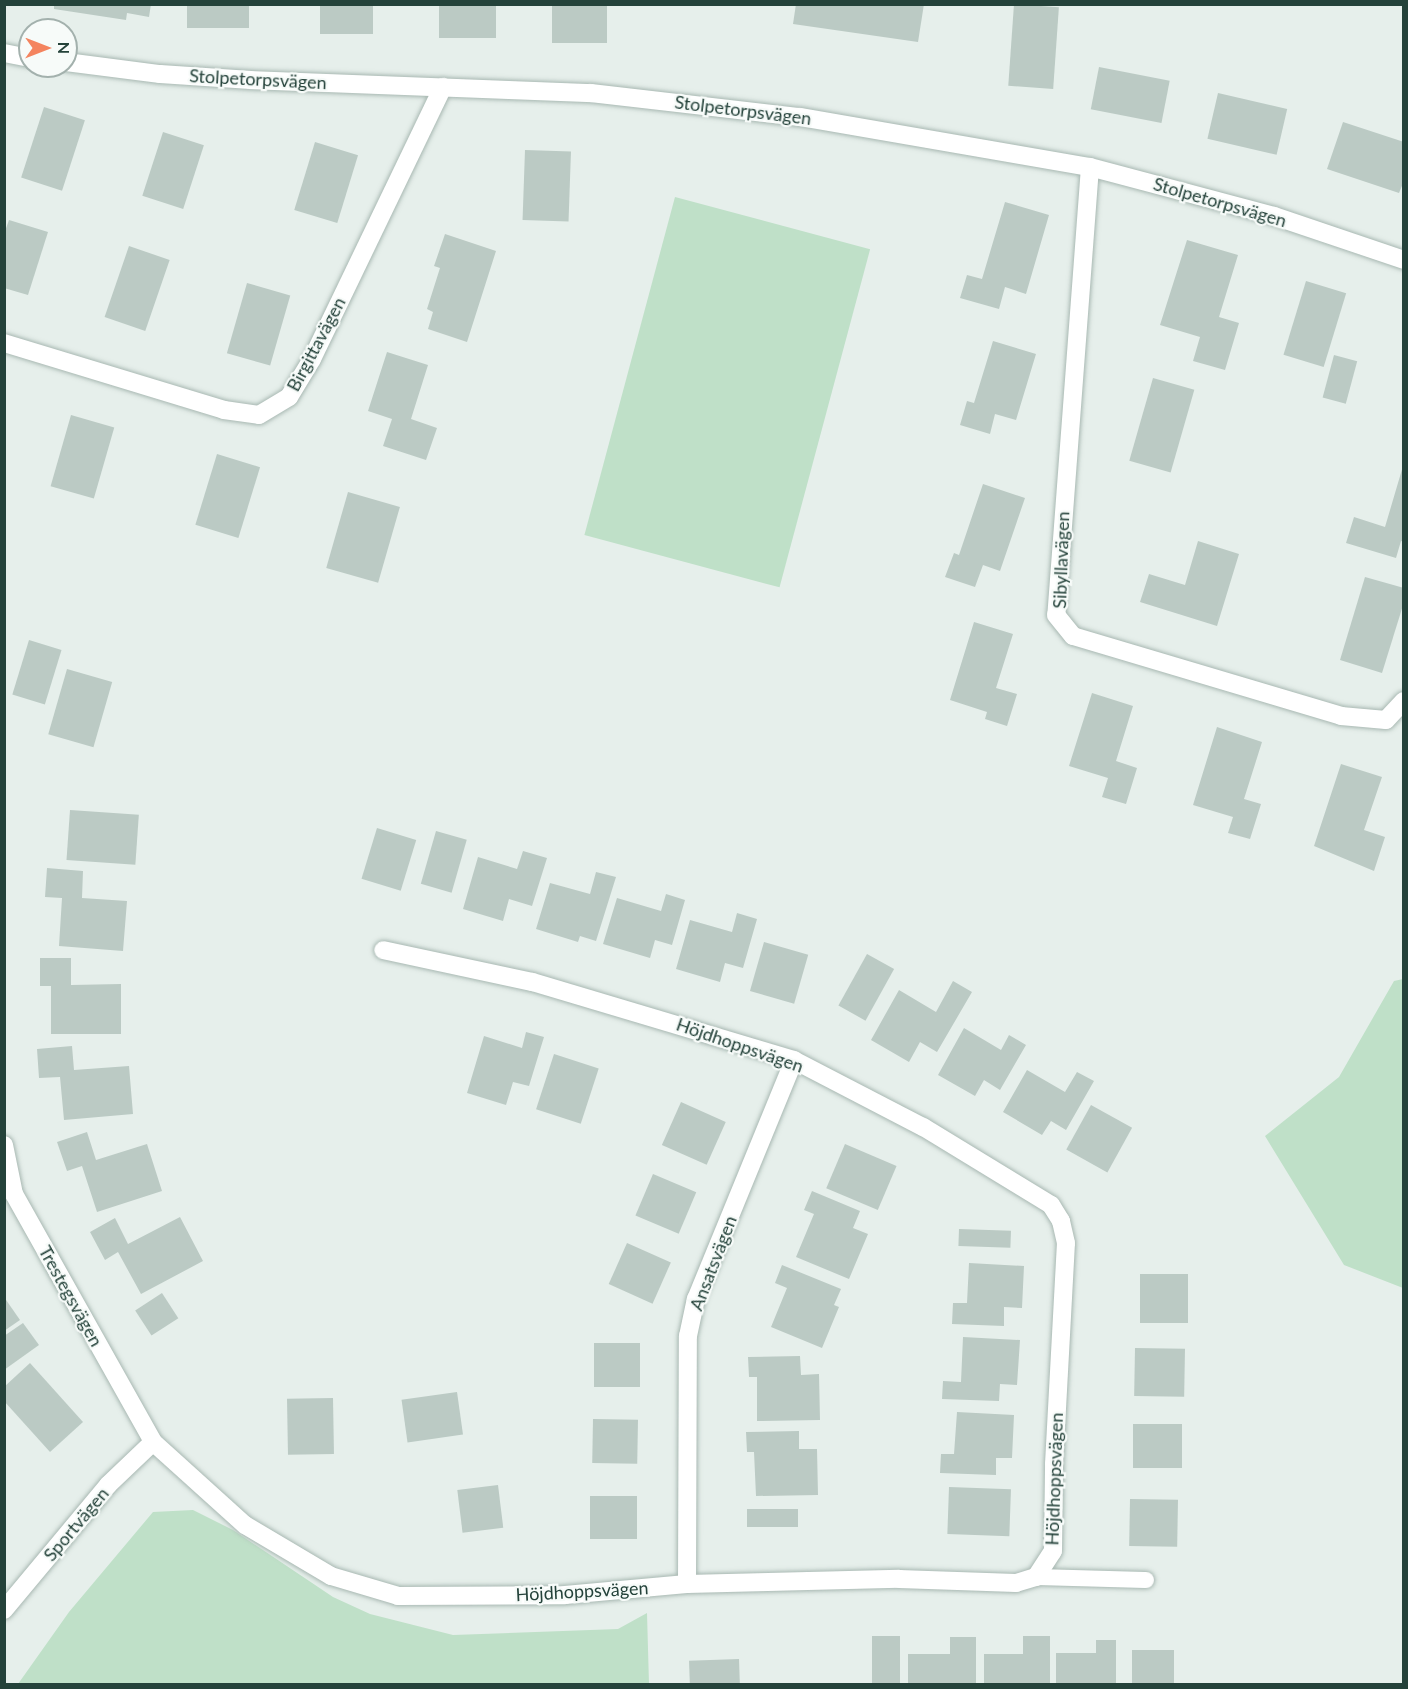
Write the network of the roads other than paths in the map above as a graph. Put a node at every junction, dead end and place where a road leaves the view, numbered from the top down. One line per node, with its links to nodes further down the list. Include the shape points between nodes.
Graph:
1 (78, 63): 2 (street, Stolpetorpsvägen, via 171,75)
2 (443, 87): 3 (street, Stolpetorpsvägen, via 694,102 898,132); 5 (street, Birgittavägen, via 290,397 259,415 224,410)
3 (1090, 167): 4 (street, Stolpetorpsvägen, via 1274,216); 6 (street, Sibyllavägen, via 1056,615 1073,636 1341,716 1386,720)
4 (1404, 260)
5 (4, 343)
6 (1404, 701)
7 (383, 950): 8 (street, Höjdhoppsvägen, via 532,982)
8 (794, 1060): 11 (street, Höjdhoppsvägen, via 933,1133 1051,1205 1061,1221 1066,1243 1053,1551); 13 (street, Ansatsvägen, via 696,1299 688,1336)
9 (4, 1145): 10 (street, Trestegsvägen, via 14,1194)
10 (153, 1442): 13 (street, Höjdhoppsvägen, via 245,1525 331,1576 398,1596 565,1595); 14 (street, Sportvägen, via 108,1485)
11 (1036, 1577): 12 (lane); 13 (street, Höjdhoppsvägen, via 1016,1583 899,1579)
12 (1146, 1580)
13 (687, 1584)
14 (4, 1610)

